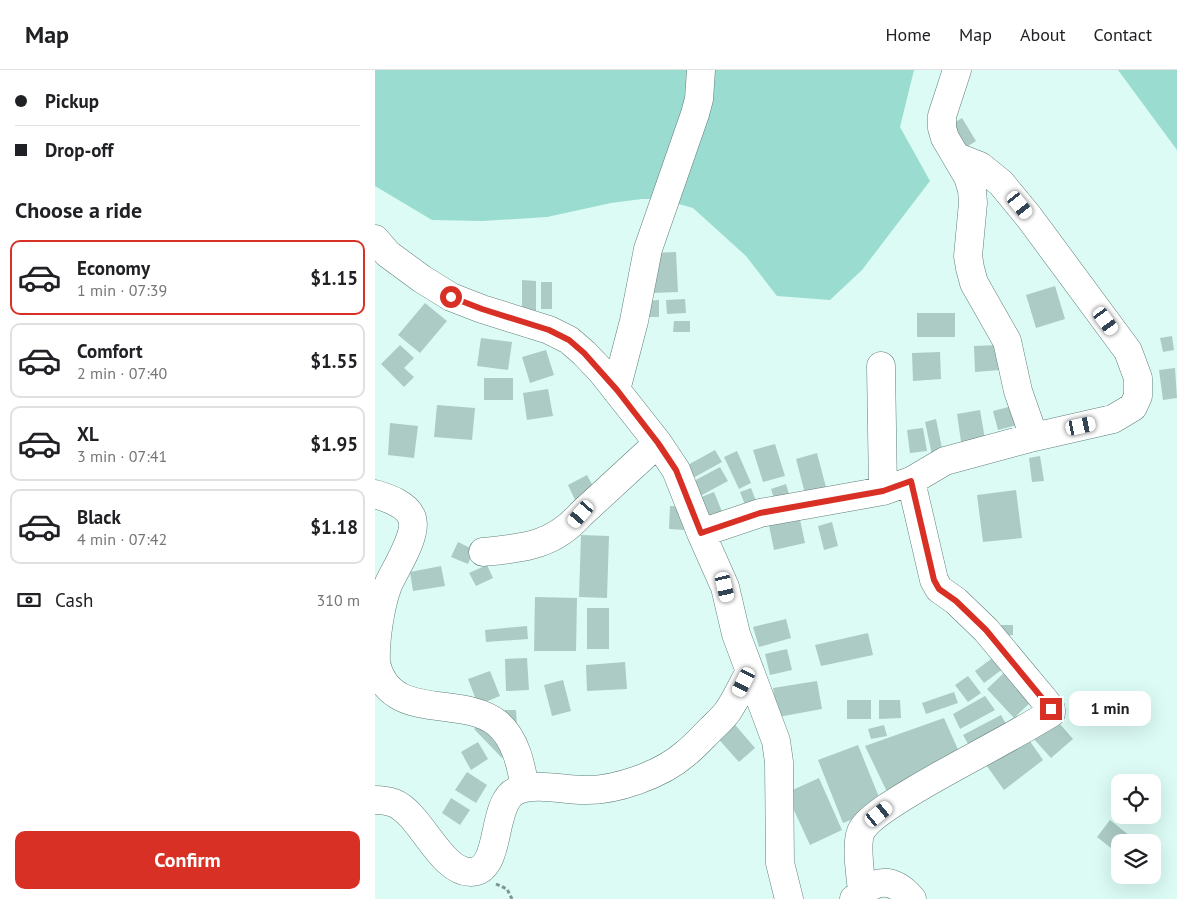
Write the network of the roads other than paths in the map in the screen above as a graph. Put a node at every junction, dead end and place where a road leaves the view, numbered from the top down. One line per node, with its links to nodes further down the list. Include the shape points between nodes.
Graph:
1 (701, 70): 8 (street, via 695,114 648,249)
2 (946, 70): 4 (street)
3 (957, 70): 4 (street)
4 (947, 97): 5 (street, via 942,128)
5 (957, 157): 9 (street, via 972,190 969,268 1007,341 1018,391); 9 (street, via 980,166 1007,189 1128,351 1138,378 1138,396 1133,406 1113,419)
6 (375, 239): 8 (street, via 388,254 451,297 549,330 569,340)
7 (881, 366): 12 (street)
8 (617, 390): 10 (street)
9 (1034, 437): 11 (street, via 945,461)
10 (658, 443): 14 (street, via 676,470); 15 (street, via 572,525 549,540)
11 (911, 481): 12 (street); 19 (street, via 934,580 939,589 986,630 1046,702 1051,713 891,804 867,824 862,829 859,843)
12 (883, 491): 14 (street, via 760,513)
13 (375, 494): 17 (street, via 397,503 413,520 412,531 388,585 377,628 376,663 381,676 400,698 412,703 468,709 498,724 519,758)
14 (701, 533): 16 (street, via 725,587 736,634)
15 (483, 552)
16 (750, 671): 17 (street, via 721,718 684,755 649,775 613,788); 20 (street, via 776,741 780,772 780,863)
17 (525, 788): 18 (street, via 507,798 493,850 481,869 470,872 448,861 400,806)
18 (375, 800)
19 (858, 896): 21 (street, via 877,883 885,882 895,885)
20 (789, 899)
21 (912, 899)

